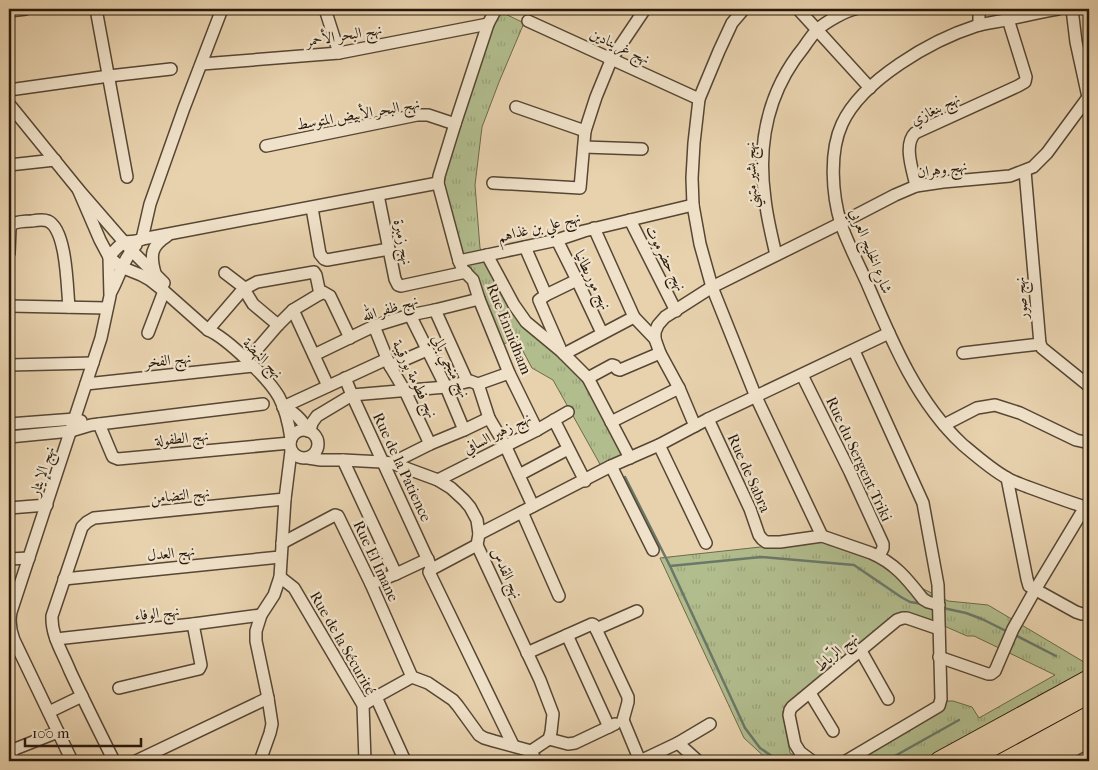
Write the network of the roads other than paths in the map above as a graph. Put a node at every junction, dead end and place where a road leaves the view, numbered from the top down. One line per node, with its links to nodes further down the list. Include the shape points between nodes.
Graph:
1 (26, 9): 13 (street)
2 (96, 9): 23 (street)
3 (222, 9): 21 (street)
4 (325, 9): 19 (street)
5 (496, 9): 16 (street)
6 (645, 9): 20 (street)
7 (744, 9): 27 (street, via 729,30)
8 (798, 9): 18 (street)
9 (855, 9): 18 (street, نهج بشير متهني)
10 (979, 9): 17 (street)
11 (1058, 9): 14 (street, شارع الخليج العربي)
12 (1072, 9): 26 (street)
13 (9, 11)
14 (1008, 19): 17 (street, شارع الخليج العربي); 41 (street, نهج بنغازي, via 1025,82 915,133 910,139 909,149)
15 (528, 21): 20 (street, نهج غرينادين)
16 (488, 24): 19 (street, نهج البحر الأحمر); 30 (street)
17 (980, 25): 24 (street, شارع الخليج العربي, via 947,36 892,69)
18 (818, 29): 24 (street); 56 (street, نهج بشير متهني, via 781,82 764,134 764,196)
19 (339, 53): 21 (street, نهج البحر الأحمر)
20 (612, 58): 27 (street, نهج غرينادين); 31 (street)
21 (202, 64): 51 (street)
22 (171, 69): 23 (street)
23 (109, 76): 25 (street); 38 (street)
24 (870, 88): 47 (street, شارع الخليج العربي, via 851,108 835,148 834,175)
25 (9, 90)
26 (1089, 97): 37 (street, via 1047,153 1033,168)
27 (699, 99): 44 (street, via 692,178)
28 (9, 104): 35 (street)
29 (516, 107): 31 (street)
30 (455, 124): 32 (street, نهج البحر الأبيض المتوسط, via 428,115 417,115); 39 (street)
31 (585, 131): 33 (street)
32 (266, 146)
33 (584, 147): 34 (street); 40 (street, via 580,188)
34 (642, 149)
35 (55, 160): 36 (street); 42 (street)
36 (9, 164)
37 (1025, 171): 41 (street, نهج وهران, via 1010,176); 88 (street, نهج صور)
38 (127, 177)
39 (438, 183): 43 (street); 58 (street, Rue Ennidham)
40 (493, 183)
41 (916, 186): 47 (street, نهج وهران)
42 (78, 189): 51 (street); 57 (street)
43 (378, 195): 45 (street); 53 (street, نهج زمبرة)
44 (693, 205): 46 (street, نهج علي بن غذاهم); 65 (street)
45 (312, 208): 49 (street); 53 (street, via 320,254 324,259)
46 (630, 220): 48 (street, نهج علي بن غذاهم); 77 (street, نهج حضرموت)
47 (841, 223): 56 (street, نهج وهران); 85 (street, شارع الخليج العربي)
48 (594, 228): 50 (street, نهج علي بن غذاهم); 79 (street)
49 (169, 235): 51 (street); 62 (street, via 160,240 152,252)
50 (557, 240): 52 (street, نهج علي بن غذاهم); 64 (street, نهج موريطانيا)
51 (134, 243): 57 (street, via 118,248); 59 (street); 62 (street)
52 (525, 247): 55 (street, نهج علي بن غذاهم); 70 (street)
53 (388, 249): 60 (street, نهج زمبرة, via 395,280 401,286)
54 (9, 252): 73 (street, via 12,224 49,221 62,244)
55 (487, 255): 58 (street); 91 (street, نهج علي بن غذاهم, via 526,322)
56 (776, 255): 65 (street, نهج وهران)
57 (109, 257): 59 (street); 68 (street)
58 (459, 261): 60 (street, Rue Ennidham)
59 (122, 267): 63 (street); 68 (street)
60 (466, 272): 71 (street, Rue Ennidham, via 473,280)
61 (226, 273): 66 (street)
62 (155, 274): 82 (street)
63 (141, 275): 67 (street); 68 (street, via 126,280)
64 (577, 280): 70 (street); 84 (street, نهج موريطانيا)
65 (712, 287): 77 (street, نهج وهران); 111 (street)
66 (244, 289): 69 (street, via 258,282 313,272 316,273); 80 (street, via 254,304); 82 (street)
67 (164, 291): 82 (street); 83 (street)
68 (111, 292): 74 (street, نهج الإيثار)
69 (320, 294): 75 (street); 86 (street, via 323,292 330,296)
70 (546, 295): 91 (street, via 540,301)
71 (478, 299): 76 (street, نهج ظفر الله); 99 (street, Rue Ennidham)
72 (9, 306): 73 (street)
73 (68, 307): 74 (street)
74 (107, 308): 96 (street, نهج الإيثار)
75 (293, 310): 80 (street); 94 (street)
76 (435, 310): 78 (street, نهج ظفر الله); 103 (street)
77 (676, 310): 87 (street, نهج وهران, via 658,325)
78 (410, 315): 81 (street, نهج ظفر الله); 89 (street, نهج منجي بالي)
79 (634, 317): 84 (street); 87 (street)
80 (278, 325): 97 (street)
81 (374, 326): 86 (street, نهج ظفر الله); 95 (street, نهج فطومة بورقيبة)
82 (212, 330): 97 (street, نهج النهضة)
83 (148, 332)
84 (602, 333): 91 (street)
85 (889, 333): 90 (street); 122 (street, شارع الخليج العربي, via 908,371)
86 (350, 338): 94 (street, نهج ظفر الله)
87 (655, 339): 92 (street)
88 (1040, 344): 93 (street); 106 (street)
89 (427, 350): 95 (street); 107 (street, نهج منجي بالي)
90 (854, 350): 100 (street); 166 (street, via 922,503 937,576)
91 (562, 352): 102 (street, نهج علي بن غذاهم)
92 (660, 352): 102 (street, via 620,370 612,365); 108 (street)
93 (963, 353)
94 (314, 355): 105 (street)
95 (389, 362): 101 (street); 109 (street, نهج فطومة بورقيبة)
96 (93, 363): 98 (street); 104 (street, نهج الإيثار)
97 (250, 364): 104 (street, نهج الفخر); 113 (street, نهج النهضة, via 276,392)
98 (9, 365)
99 (509, 373): 103 (street); 125 (street, Rue Ennidham)
100 (802, 375): 111 (street); 155 (street, Rue du Sergent Triki, via 883,544)
101 (345, 378): 105 (street); 110 (street, Rue de la Patience)
102 (588, 378): 119 (street, نهج علي بن غذاهم)
103 (472, 383): 107 (street); 115 (street)
104 (86, 384): 116 (street, نهج الإيثار)
105 (328, 386): 113 (street)
106 (1089, 386)
107 (446, 387): 109 (street); 124 (street, نهج منجي بالي)
108 (678, 388): 119 (street); 123 (street)
109 (405, 391): 110 (street); 131 (street, نهج فطومة بورقيبة)
110 (352, 395): 127 (street, via 317,416 312,423); 138 (street, Rue de la Patience)
111 (756, 397): 117 (street); 150 (street)
112 (263, 404): 121 (street)
113 (283, 407): 127 (street, via 295,414); 130 (street, نهج النهضة)
114 (568, 412): 118 (street, نهج زهير السافي)
115 (489, 418): 124 (street); 132 (street)
116 (75, 419): 120 (street); 121 (street); 126 (street, نهج الإيثار)
117 (708, 419): 123 (street); 150 (street, Rue de Sabra, via 762,540 780,542)
118 (554, 420): 125 (street, نهج زهير السافي); 134 (street)
119 (611, 422): 136 (street, نهج علي بن غذاهم)
120 (9, 424)
121 (95, 424): 126 (street); 130 (street, نهج الطفولة, via 113,457 118,460)
122 (944, 425): 129 (street, via 977,408 995,405 1076,440); 141 (street, شارع الخليج العربي, via 980,460)
123 (695, 426): 133 (street)
124 (464, 430): 131 (street)
125 (538, 430): 132 (street, نهج زهير السافي)
126 (71, 431): 128 (street); 145 (street, نهج الإيثار)
127 (311, 434): 130 (street, via 298,431); 135 (street, via 318,443); 137 (street)
128 (9, 437)
129 (1089, 442)
130 (291, 444): 135 (street, via 299,458); 144 (street, نهج النهضة)
131 (430, 444): 138 (street)
132 (505, 445): 140 (street); 142 (street, نهج زهير السافي)
133 (659, 445): 136 (street); 153 (street)
134 (568, 449): 140 (street); 143 (street)
135 (308, 458): 137 (street, نهج القدس)
136 (630, 458): 139 (street)
137 (338, 460): 138 (street, نهج القدس); 160 (street)
138 (387, 463): 142 (street, نهج القدس); 159 (street, Rue de la Patience)
139 (611, 466): 143 (street); 154 (street)
140 (519, 475): 146 (street)
141 (1007, 478): 147 (street, شارع الخليج العربي); 164 (street, via 1026,580)
142 (438, 480): 151 (street, نهج القدس, via 470,507)
143 (585, 481): 146 (street)
144 (285, 499): 152 (street, نهج النهضة); 162 (street, نهج التضامن, via 94,518 82,527)
145 (47, 505): 148 (street); 157 (street, نهج الإيثار)
146 (533, 506): 149 (street)
147 (1087, 507): 164 (street)
148 (9, 508)
149 (522, 512): 151 (street); 165 (street)
150 (822, 536): 155 (street)
151 (478, 540): 159 (street); 177 (street, نهج القدس)
152 (282, 543): 156 (street, نهج النهضة); 163 (street, Rue El Imane, via 338,516)
153 (706, 543)
154 (652, 550)
155 (879, 556): 166 (street, via 900,571 923,600)
156 (280, 557): 161 (street, نهج النهضة); 162 (street, نهج العدل)
157 (29, 558): 158 (street); 170 (street, نهج الإيثار)
158 (9, 559)
159 (430, 564): 160 (street); 197 (street, Rue de la Patience, via 429,573)
160 (396, 574): 163 (street)
161 (280, 577): 169 (street, via 274,595); 188 (street, Rue de la Sécurité, via 294,588)
162 (64, 579): 175 (street, via 52,616)
163 (371, 584): 179 (street, Rue El Imane)
164 (1035, 590): 168 (street, via 1076,612); 178 (street, via 993,673)
165 (559, 596)
166 (939, 605): 173 (street)
167 (637, 611): 172 (street)
168 (1089, 614)
169 (261, 615): 171 (street, نهج الوفاء); 186 (street, via 255,638)
170 (10, 616): 189 (street, نهج الإيثار, via 14,640)
171 (193, 624): 175 (street, نهج الوفاء); 181 (street, via 201,665 199,669)
172 (596, 629): 174 (street, via 592,624); 190 (street, via 628,697)
173 (939, 629): 176 (street, نهج الرّباط, via 903,618); 178 (street)
174 (567, 636): 177 (street); 192 (street)
175 (56, 639): 184 (street)
176 (861, 651): 182 (street, نهج الرّباط); 187 (street)
177 (527, 653): 195 (street, نهج القدس, via 552,714 552,732)
178 (939, 658): 212 (street, via 939,706)
179 (412, 677): 185 (street); 197 (street, via 428,683 453,700 479,735)
180 (1089, 679): 213 (highway)
181 (118, 688)
182 (810, 694): 193 (street); 211 (street, نهج الرّباط, via 790,710 795,744)
183 (1089, 694): 214 (highway)
184 (82, 696): 189 (street); 203 (street)
185 (376, 697): 188 (street); 208 (street)
186 (268, 698): 198 (street); 206 (street, via 271,728)
187 (888, 699)
188 (363, 705): 207 (street, Rue de la Sécurité)
189 (49, 712): 194 (street, نهج الإيثار)
190 (623, 720): 192 (street); 209 (street)
191 (710, 724): 196 (street)
192 (609, 727): 195 (street, via 575,743)
193 (833, 731)
194 (58, 732): 201 (street, via 15,749); 202 (street, نهج الإيثار)
195 (548, 739): 199 (street)
196 (678, 743): 209 (street); 210 (street)
197 (513, 745): 199 (street)
198 (163, 749): 204 (street); 205 (street)
199 (534, 756)
200 (1089, 756): 215 (street)
201 (9, 761)
202 (72, 761)
203 (114, 761)
204 (136, 761)
205 (164, 761)
206 (260, 761)
207 (365, 761)
208 (405, 761)
209 (640, 761)
210 (698, 761)
211 (812, 761)
212 (846, 761)
213 (939, 761)
214 (966, 761)
215 (1080, 761)

